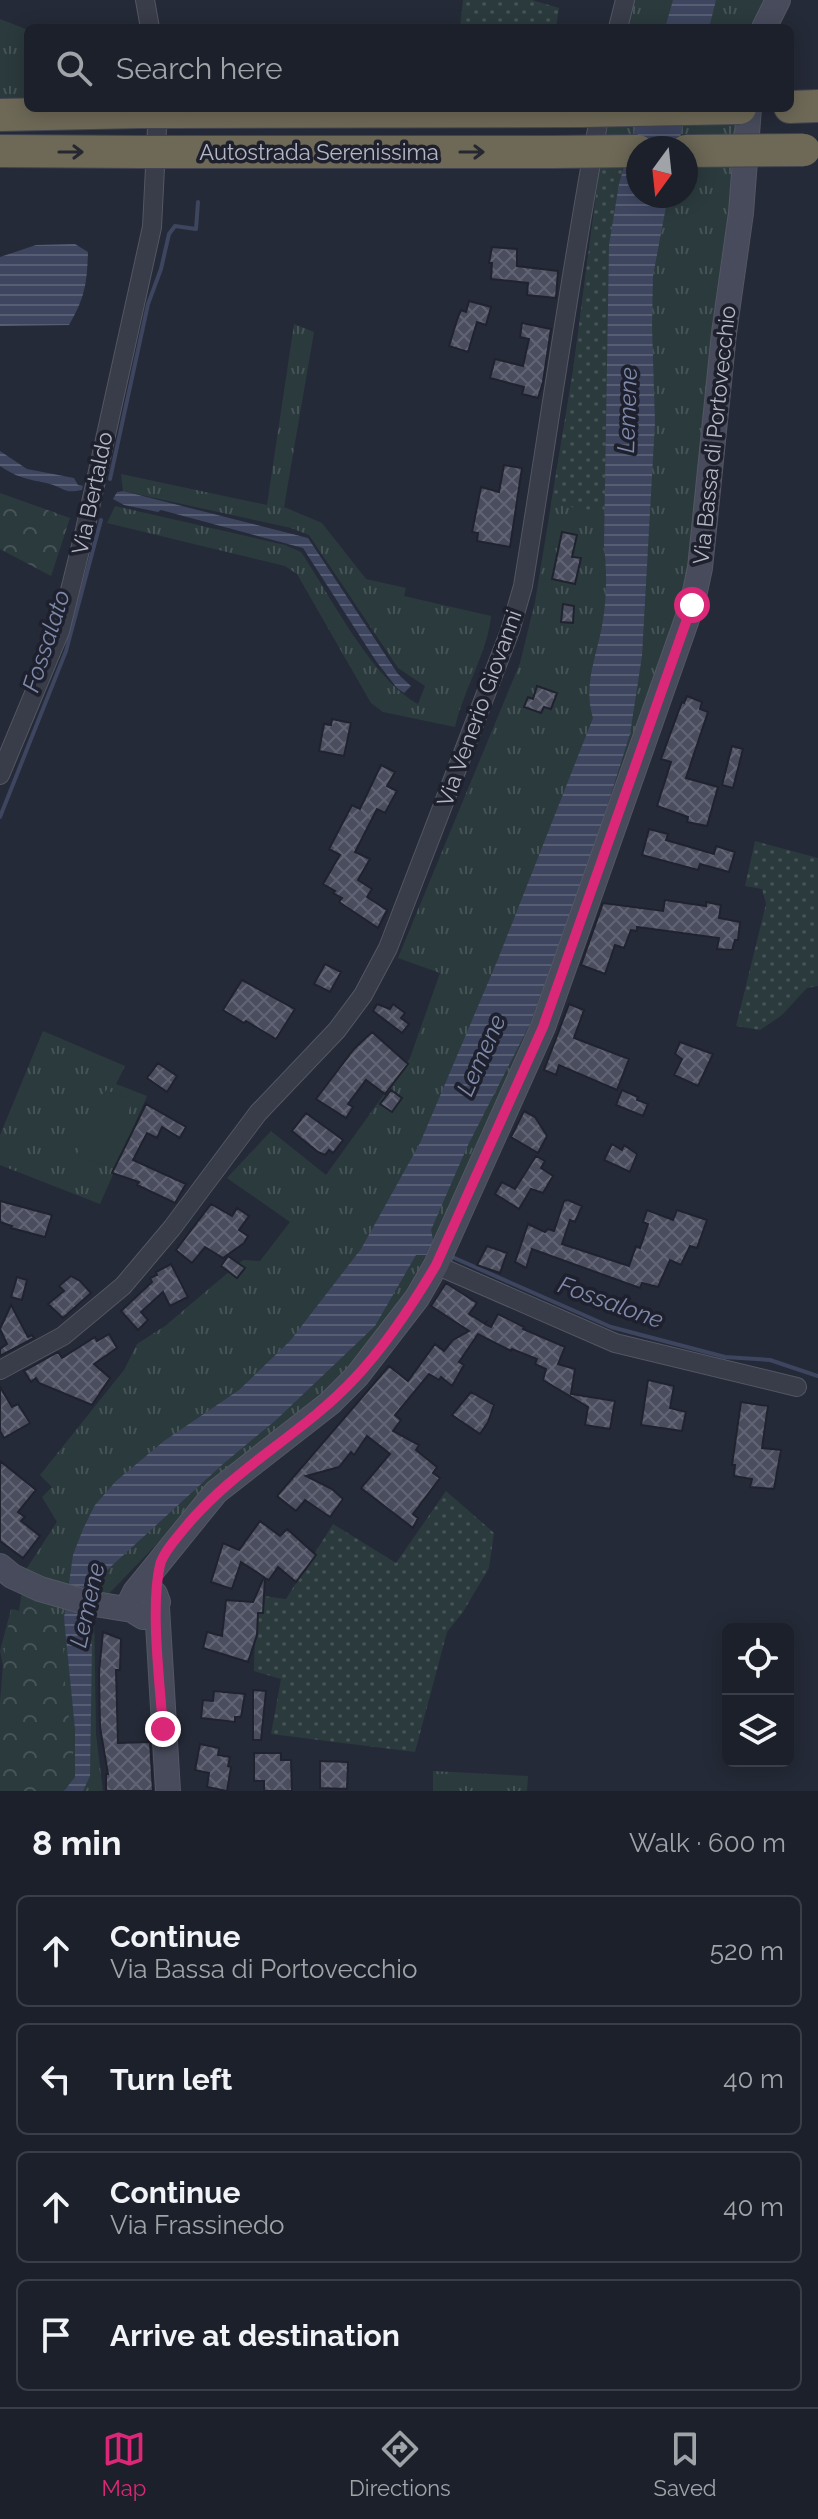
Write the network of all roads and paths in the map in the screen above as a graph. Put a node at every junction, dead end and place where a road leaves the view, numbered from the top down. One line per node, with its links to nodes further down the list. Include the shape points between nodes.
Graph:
1 (145, 0): 4 (street)
2 (625, 0): 5 (street)
3 (778, 0): 6 (street)
4 (149, 24)
5 (619, 24)
6 (766, 24)
7 (118, 112): 11 (highway, Autostrada Serenissima)
8 (157, 112): 16 (street, Via Bertaldo, via 152,227 60,631)
9 (591, 112): 18 (street, Via Venerio Giovanni, via 582,209 523,586 388,948 337,1030 258,1113 123,1286 63,1336)
10 (749, 112): 17 (street, Via Bassa di Portovecchio, via 692,605 543,1027)
11 (0, 115)
12 (811, 150): 15 (highway, bridge)
13 (0, 151): 14 (highway, Autostrada Serenissima, one-way to 14, bridge)
14 (626, 151)
15 (698, 151)
16 (0, 775)
17 (440, 1255): 19 (street, via 615,1343); 21 (street, Via Bassa di Portovecchio, via 417,1298 357,1376 216,1492 176,1538)
18 (0, 1370)
19 (797, 1387)
20 (0, 1566): 21 (street, via 65,1597 96,1604)
21 (142, 1603): 22 (street, via 158,1641)
22 (168, 1791)

